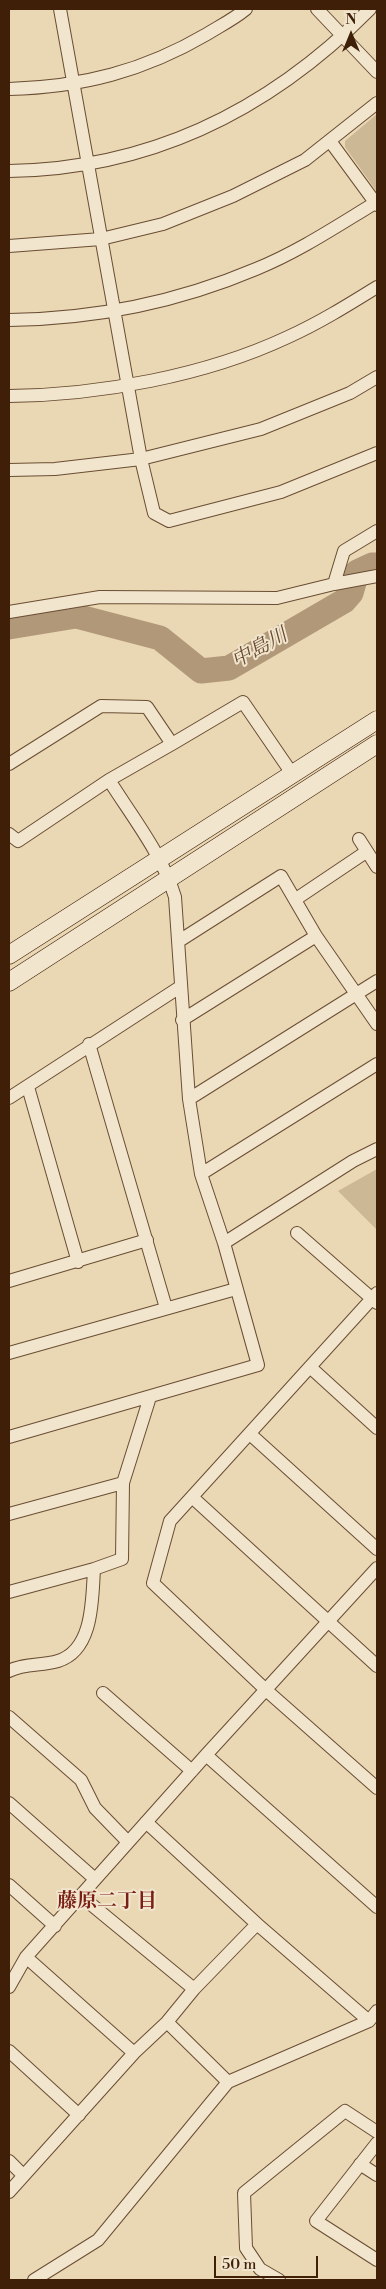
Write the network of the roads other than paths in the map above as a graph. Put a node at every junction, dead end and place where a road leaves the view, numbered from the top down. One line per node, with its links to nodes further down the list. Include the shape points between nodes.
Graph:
1 (60, 9): 7 (street)
2 (246, 9): 7 (street, via 179,50 123,73)
3 (317, 9): 5 (street)
4 (370, 9): 5 (street)
5 (343, 36): 6 (street); 11 (street, via 298,73 242,109 177,139 140,152)
6 (377, 72)
7 (74, 84): 8 (street); 11 (street)
8 (9, 89)
9 (377, 103): 10 (street)
10 (330, 142): 13 (street); 14 (street, via 305,160 233,196 163,224)
11 (88, 164): 12 (street); 14 (street)
12 (9, 171)
13 (376, 204): 17 (street, via 258,269 186,295)
14 (101, 239): 15 (street); 17 (street)
15 (9, 246)
16 (377, 286): 20 (street, via 287,338 220,363)
17 (114, 311): 18 (street, via 40,320); 20 (street)
18 (9, 320)
19 (377, 377): 23 (street, via 350,393 261,429)
20 (129, 385): 21 (street); 23 (street)
21 (9, 396)
22 (377, 453): 23 (street, via 281,492 169,521 154,513)
23 (141, 459): 24 (street, via 55,469)
24 (9, 470)
25 (377, 530): 27 (street, via 344,551)
26 (377, 576): 27 (street)
27 (335, 584): 28 (street, via 277,598 100,597)
28 (9, 612)
29 (377, 720): 33 (street)
30 (172, 744): 32 (street, via 147,707 101,706); 33 (street, via 243,702); 34 (street)
31 (377, 744): 40 (street)
32 (9, 764)
33 (292, 775): 38 (street)
34 (109, 780): 35 (street, via 18,841); 38 (street)
35 (9, 834)
36 (359, 840): 37 (street)
37 (366, 852): 39 (street); 41 (street)
38 (160, 859): 40 (street); 44 (street)
39 (377, 867)
40 (169, 878): 43 (street, via 175,897); 46 (street)
41 (296, 899): 42 (street); 43 (street, via 281,876)
42 (316, 936): 48 (street); 49 (street)
43 (179, 941): 47 (street)
44 (9, 955)
45 (377, 981): 48 (street)
46 (9, 982)
47 (180, 986): 49 (street); 51 (street)
48 (357, 993): 50 (street); 55 (street)
49 (182, 1020): 55 (street)
50 (377, 1024)
51 (90, 1044): 53 (street); 59 (street)
52 (377, 1064): 57 (street)
53 (28, 1087): 54 (street); 61 (street)
54 (9, 1098)
55 (189, 1099): 57 (street)
56 (377, 1149): 60 (street, via 352,1161)
57 (202, 1174): 60 (street)
58 (298, 1233): 64 (street)
59 (147, 1240): 61 (street); 65 (street)
60 (224, 1243): 63 (street)
61 (78, 1262): 62 (street)
62 (10, 1277)
63 (236, 1289): 65 (street); 68 (street, via 258,1365)
64 (375, 1298): 67 (street)
65 (166, 1308): 66 (street)
66 (9, 1353)
67 (310, 1367): 69 (street); 70 (street)
68 (150, 1397): 71 (street); 72 (street)
69 (377, 1428)
70 (250, 1434): 73 (street); 75 (street)
71 (9, 1437)
72 (123, 1482): 74 (street); 76 (street, via 122,1559)
73 (192, 1498): 79 (street); 82 (street, via 170,1521 153,1582)
74 (9, 1514)
75 (377, 1549)
76 (94, 1568): 78 (street); 81 (street, via 89,1621 81,1644 60,1660)
77 (377, 1568): 79 (street)
78 (9, 1592)
79 (328, 1622): 80 (street); 82 (street)
80 (377, 1666)
81 (9, 1670)
82 (266, 1690): 85 (street); 87 (street)
83 (103, 1693): 86 (street)
84 (9, 1716): 90 (street, via 81,1780 95,1808)
85 (206, 1755): 86 (street); 94 (street)
86 (192, 1771): 89 (street)
87 (377, 1788)
88 (9, 1802): 91 (street)
89 (146, 1822): 90 (street); 95 (street)
90 (128, 1842): 91 (street)
91 (95, 1879): 93 (street)
92 (9, 1885): 96 (street)
93 (81, 1896): 96 (street); 99 (street)
94 (377, 1907)
95 (257, 1924): 99 (street); 100 (street)
96 (55, 1926): 97 (street)
97 (26, 1957): 98 (street); 103 (street)
98 (9, 1987)
99 (194, 1989): 101 (street)
100 (373, 2016): 104 (street)
101 (167, 2022): 103 (street); 104 (street)
102 (9, 2051): 105 (street)
103 (134, 2054): 105 (street)
104 (228, 2082): 114 (street, via 98,2240)
105 (79, 2115): 110 (street)
106 (377, 2132): 115 (street, via 345,2111 244,2192 246,2248 260,2269)
107 (377, 2143): 109 (street)
108 (9, 2161): 110 (street)
109 (360, 2164): 111 (street); 113 (street, via 316,2220)
110 (23, 2175): 112 (street)
111 (377, 2175)
112 (9, 2192)
113 (377, 2260)
114 (34, 2280)
115 (279, 2280)

